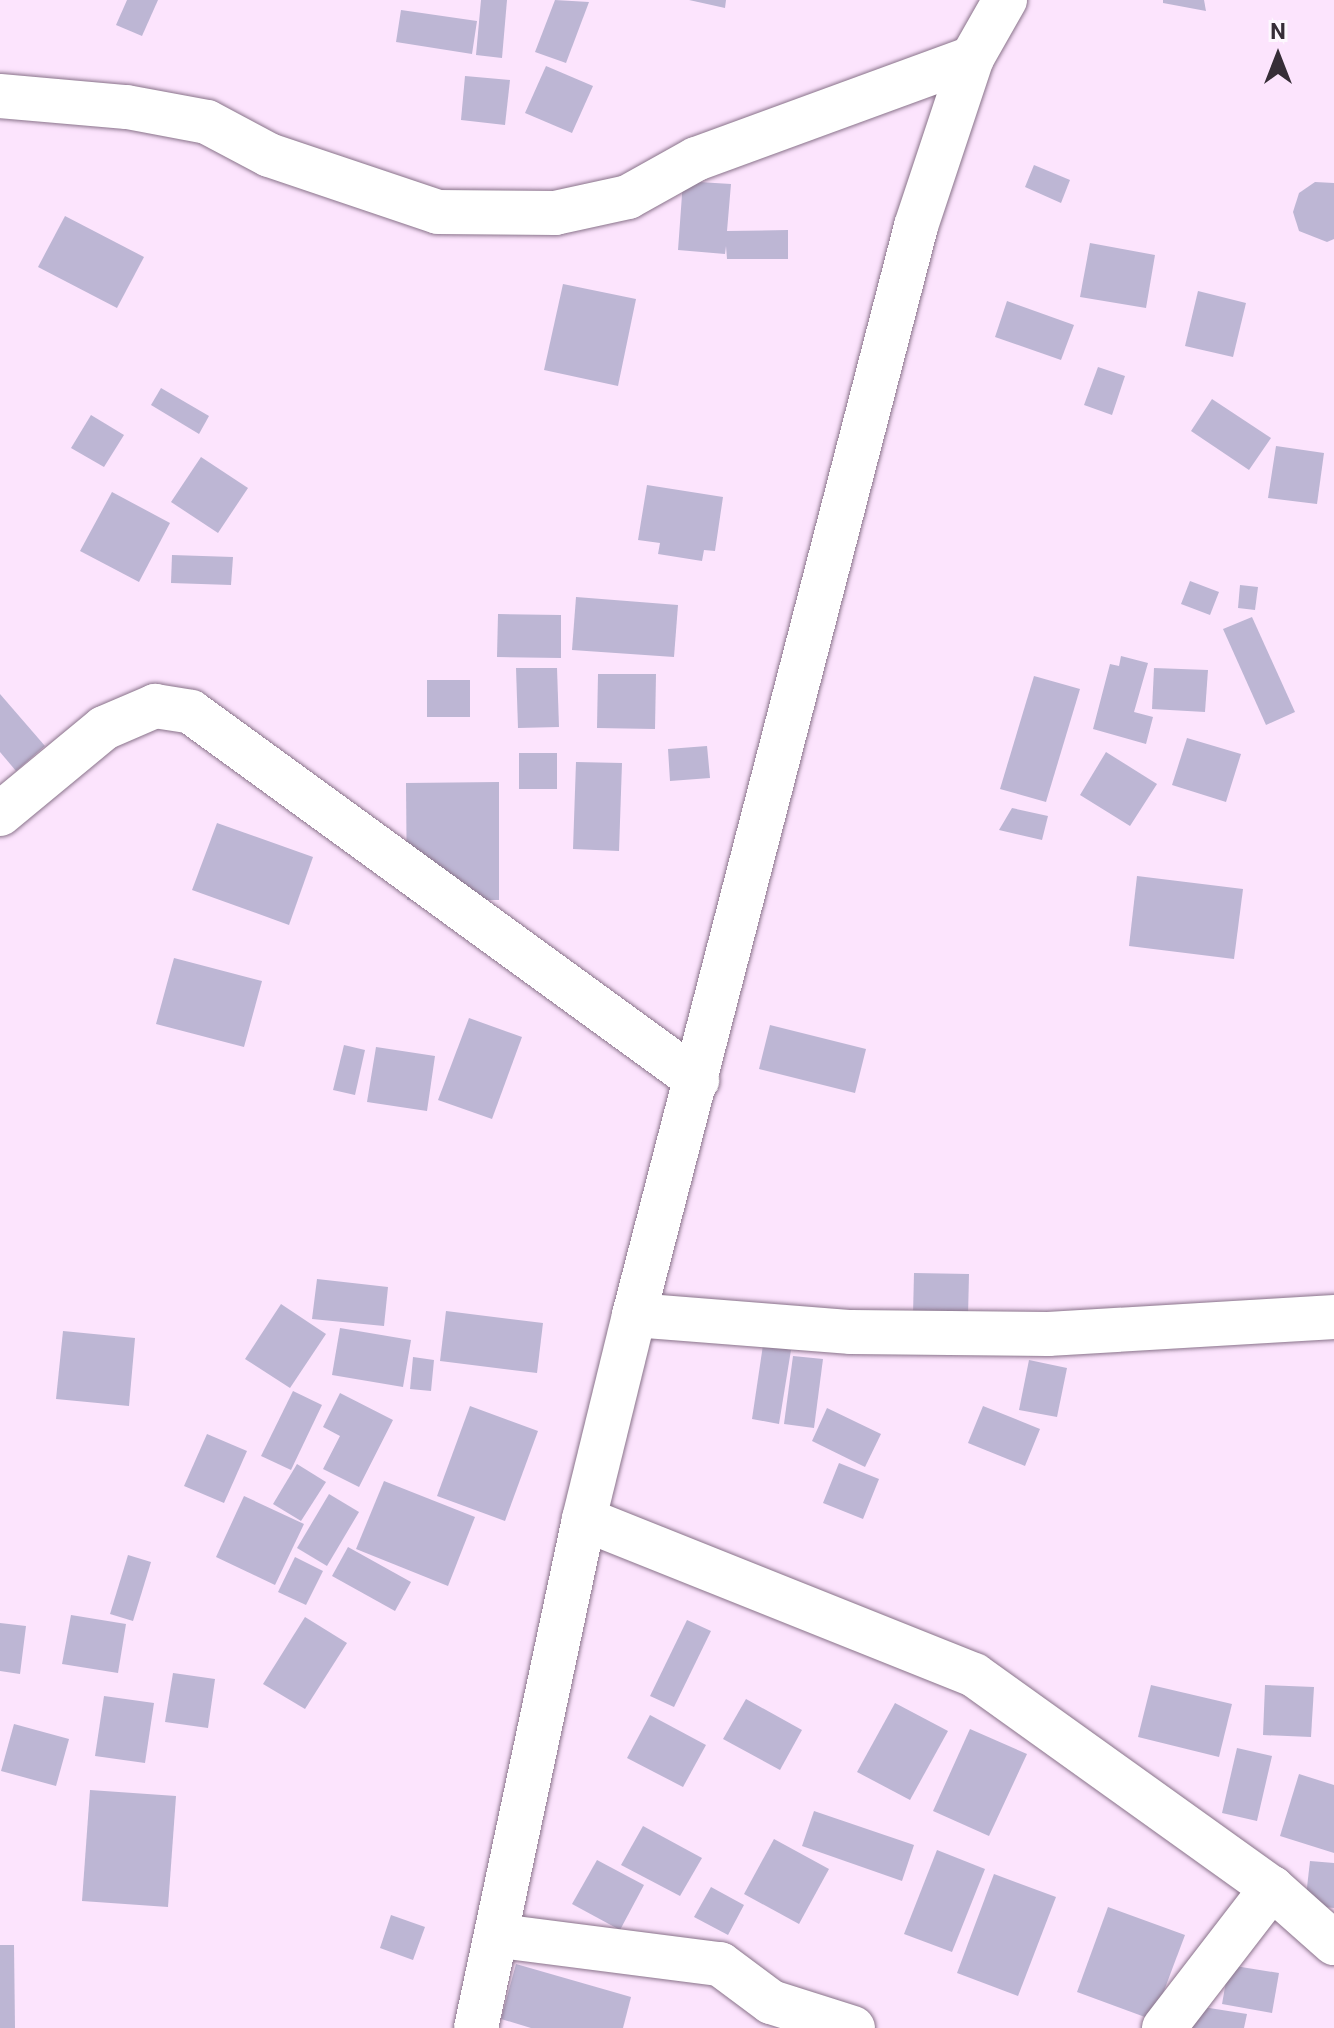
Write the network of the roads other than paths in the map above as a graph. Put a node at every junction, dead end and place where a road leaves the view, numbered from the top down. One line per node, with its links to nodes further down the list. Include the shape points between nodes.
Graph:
1 (1005, 0): 2 (street)
2 (972, 58): 3 (street, via 696,159 628,197 555,213 438,212 269,155 207,122 127,107); 5 (street, via 916,226)
3 (0, 96)
4 (0, 814): 5 (street, via 104,728 155,706 191,712)
5 (697, 1080): 6 (street)
6 (634, 1315): 7 (street, via 851,1332 1048,1334); 8 (street)
7 (1334, 1317)
8 (584, 1519): 9 (street, via 974,1675); 10 (street, via 516,1835)
9 (1272, 1888): 11 (street); 14 (street)
10 (500, 1936): 12 (street); 13 (street, via 720,1964 771,2002)
11 (1334, 1943)
12 (476, 2028)
13 (853, 2028)
14 (1164, 2028)

